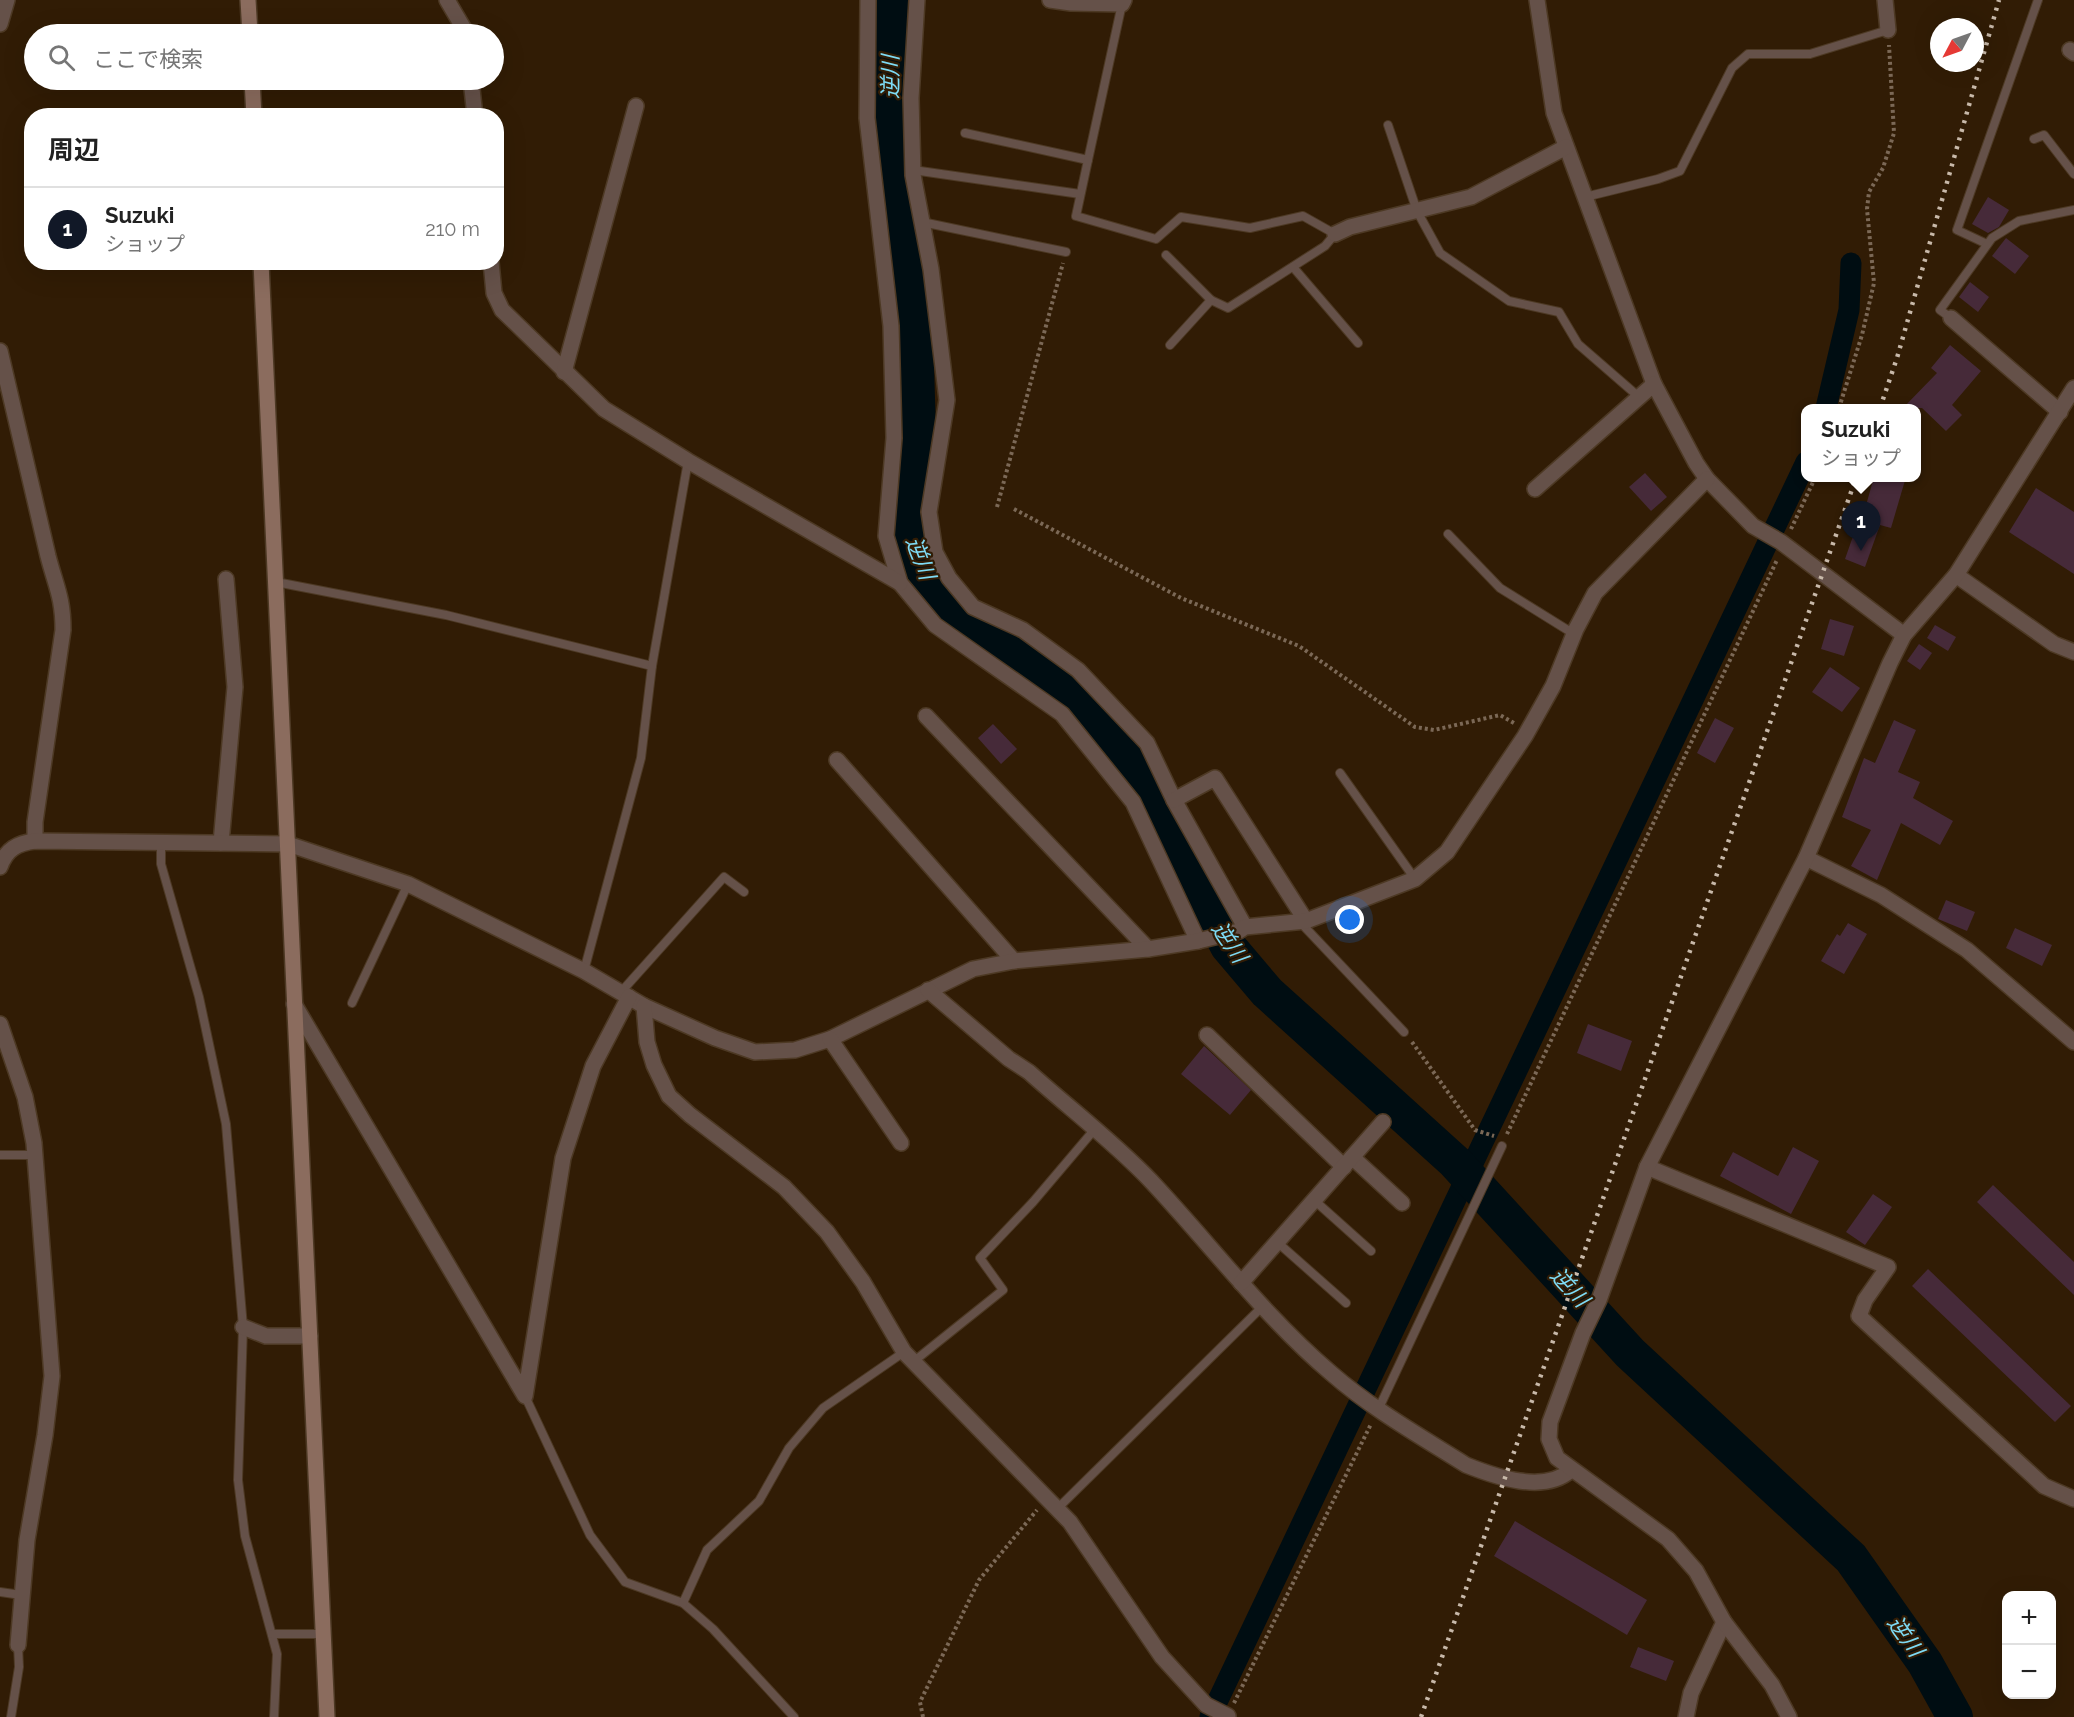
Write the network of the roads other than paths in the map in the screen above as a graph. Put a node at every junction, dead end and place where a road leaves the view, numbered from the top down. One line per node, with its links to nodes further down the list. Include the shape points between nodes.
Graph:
1 (7, 0): 11 (street)
2 (248, 0): 12 (street)
3 (447, 0): 13 (street)
4 (868, 0): 56 (street, via 867,118 891,326 894,438 886,536)
5 (917, 0): 25 (street, via 911,98)
6 (1050, 0): 10 (street)
7 (1537, 0): 23 (street, via 1554,113)
8 (1885, 0): 14 (street)
9 (2038, 0): 33 (lane, via 1957,230)
10 (1123, 2): 24 (lane)
11 (0, 24)
12 (249, 24)
13 (461, 24)
14 (1888, 30): 28 (lane, via 1810,54 1748,54 1732,68 1680,171)
15 (253, 90): 18 (street)
16 (472, 90): 19 (street)
17 (636, 106): 44 (street)
18 (254, 108)
19 (474, 108)
20 (1388, 125): 30 (lane)
21 (965, 133): 24 (lane)
22 (2034, 139): 26 (lane, via 2044,135)
23 (1566, 147): 28 (street); 30 (street, via 1471,197)
24 (1088, 160): 27 (lane)
25 (913, 170): 27 (lane); 31 (street)
26 (2074, 174)
27 (1080, 194): 32 (lane, via 1076,216 1156,239 1181,218 1250,228 1303,216)
28 (1585, 197): 45 (street)
29 (2074, 210): 33 (lane, via 2019,220)
30 (1417, 211): 32 (street); 47 (lane, via 1440,253 1509,301 1559,312 1578,344)
31 (922, 222): 34 (lane); 64 (street, via 947,400 929,512 935,552 949,578 973,608 1023,630 1078,670 1147,742)
32 (1335, 234): 36 (lane, via 1325,246)
33 (1987, 244): 40 (lane, via 1940,310)
34 (1066, 252)
35 (1166, 255): 39 (lane)
36 (1293, 267): 39 (lane, via 1228,308); 41 (lane)
37 (261, 270): 55 (street)
38 (492, 270): 44 (street, via 494,293 502,310)
39 (1210, 300): 42 (lane)
40 (1951, 318): 48 (street)
41 (1358, 343)
42 (1170, 345)
43 (0, 351): 65 (street, via 63,608)
44 (564, 372): 49 (street, via 604,409)
45 (1654, 384): 47 (street); 50 (street)
46 (2074, 388): 48 (street)
47 (1639, 397): 51 (street)
48 (2060, 412): 53 (street)
49 (688, 461): 56 (street); 60 (lane)
50 (1707, 479): 57 (street, via 1595,593); 58 (street, via 1753,526)
51 (1535, 489)
52 (1448, 534): 57 (lane, via 1500,588)
53 (1956, 575): 58 (street); 59 (street, via 2054,644)
54 (226, 579): 67 (street, via 235,687)
55 (276, 582): 60 (lane, via 446,615); 68 (street)
56 (900, 583): 76 (street, via 935,625 1062,714 1133,802)
57 (1574, 634): 71 (street, via 1553,686 1528,731 1447,852)
58 (1904, 635): 69 (street)
59 (2074, 652)
60 (652, 666): 79 (lane, via 641,758)
61 (926, 716): 77 (street)
62 (837, 760): 78 (street)
63 (1340, 773): 71 (lane)
64 (1174, 800): 74 (street, via 1215,778); 75 (street)
65 (35, 841): 66 (street); 70 (street, via 14,847)
66 (161, 842): 67 (street); 105 (lane, via 161,864 199,997 226,1124)
67 (221, 843): 68 (street)
68 (288, 844): 72 (street); 82 (street)
69 (1806, 858): 89 (street, via 1881,895 1967,950); 97 (street)
70 (0, 867)
71 (1415, 879): 74 (street)
72 (408, 884): 79 (street); 83 (lane)
73 (744, 892): 81 (lane, via 724,877)
74 (1303, 921): 75 (street); 86 (lane)
75 (1242, 929): 76 (street)
76 (1205, 939): 77 (street)
77 (1148, 950): 78 (street)
78 (1014, 961): 80 (street, via 973,969)
79 (584, 971): 81 (street)
80 (928, 990): 88 (street); 91 (street)
81 (625, 994): 84 (street); 108 (street, via 593,1066 563,1158)
82 (294, 1004): 106 (street); 108 (street)
83 (351, 1004)
84 (644, 1006): 88 (street, via 755,1052 795,1050); 107 (street, via 647,1042 669,1095 784,1187 827,1232 863,1282)
85 (0, 1024): 95 (street, via 25,1097)
86 (1404, 1032)
87 (1208, 1035): 96 (street)
88 (830, 1040): 92 (street)
89 (2074, 1042)
90 (1383, 1122): 96 (street)
91 (1094, 1130): 102 (street, via 1149,1180); 107 (lane, via 980,1258 1003,1290)
92 (901, 1143)
93 (1502, 1143): 109 (lane)
94 (0, 1155): 95 (lane)
95 (35, 1155): 114 (street, via 52,1376)
96 (1348, 1162): 98 (street); 99 (street)
97 (1647, 1167): 110 (street, via 1550,1422 1549,1439 1557,1458); 111 (street, via 1888,1267 1859,1316 2044,1486)
98 (1314, 1200): 100 (street); 101 (lane)
99 (1402, 1203)
100 (1277, 1242): 102 (street); 103 (lane)
101 (1371, 1251)
102 (1241, 1283): 104 (street)
103 (1346, 1303)
104 (1263, 1306): 109 (street, via 1331,1373); 112 (lane)
105 (243, 1327): 106 (street, via 266,1336); 117 (lane, via 238,1480 245,1536)
106 (310, 1336): 118 (street)
107 (908, 1357): 112 (street); 115 (lane, via 823,1408 789,1448 759,1502 707,1550)
108 (525, 1396): 115 (lane, via 590,1535 625,1582)
109 (1376, 1408): 110 (street, via 1481,1471 1545,1482 1563,1477)
110 (1571, 1470): 116 (street, via 1668,1539 1696,1571)
111 (2074, 1499)
112 (1052, 1503): 120 (street, via 1070,1522 1161,1658 1206,1705)
113 (0, 1592): 114 (lane)
114 (21, 1595): 119 (street)
115 (683, 1603): 124 (lane, via 713,1629)
116 (1724, 1622): 125 (street, via 1691,1693); 126 (street, via 1772,1685)
117 (272, 1634): 118 (lane); 122 (lane, via 277,1654)
118 (323, 1634): 123 (street)
119 (18, 1644): 121 (lane, via 19,1667)
120 (1225, 1714)
121 (11, 1717)
122 (274, 1717)
123 (327, 1717)
124 (794, 1717)
125 (1686, 1717)
126 (1789, 1717)

